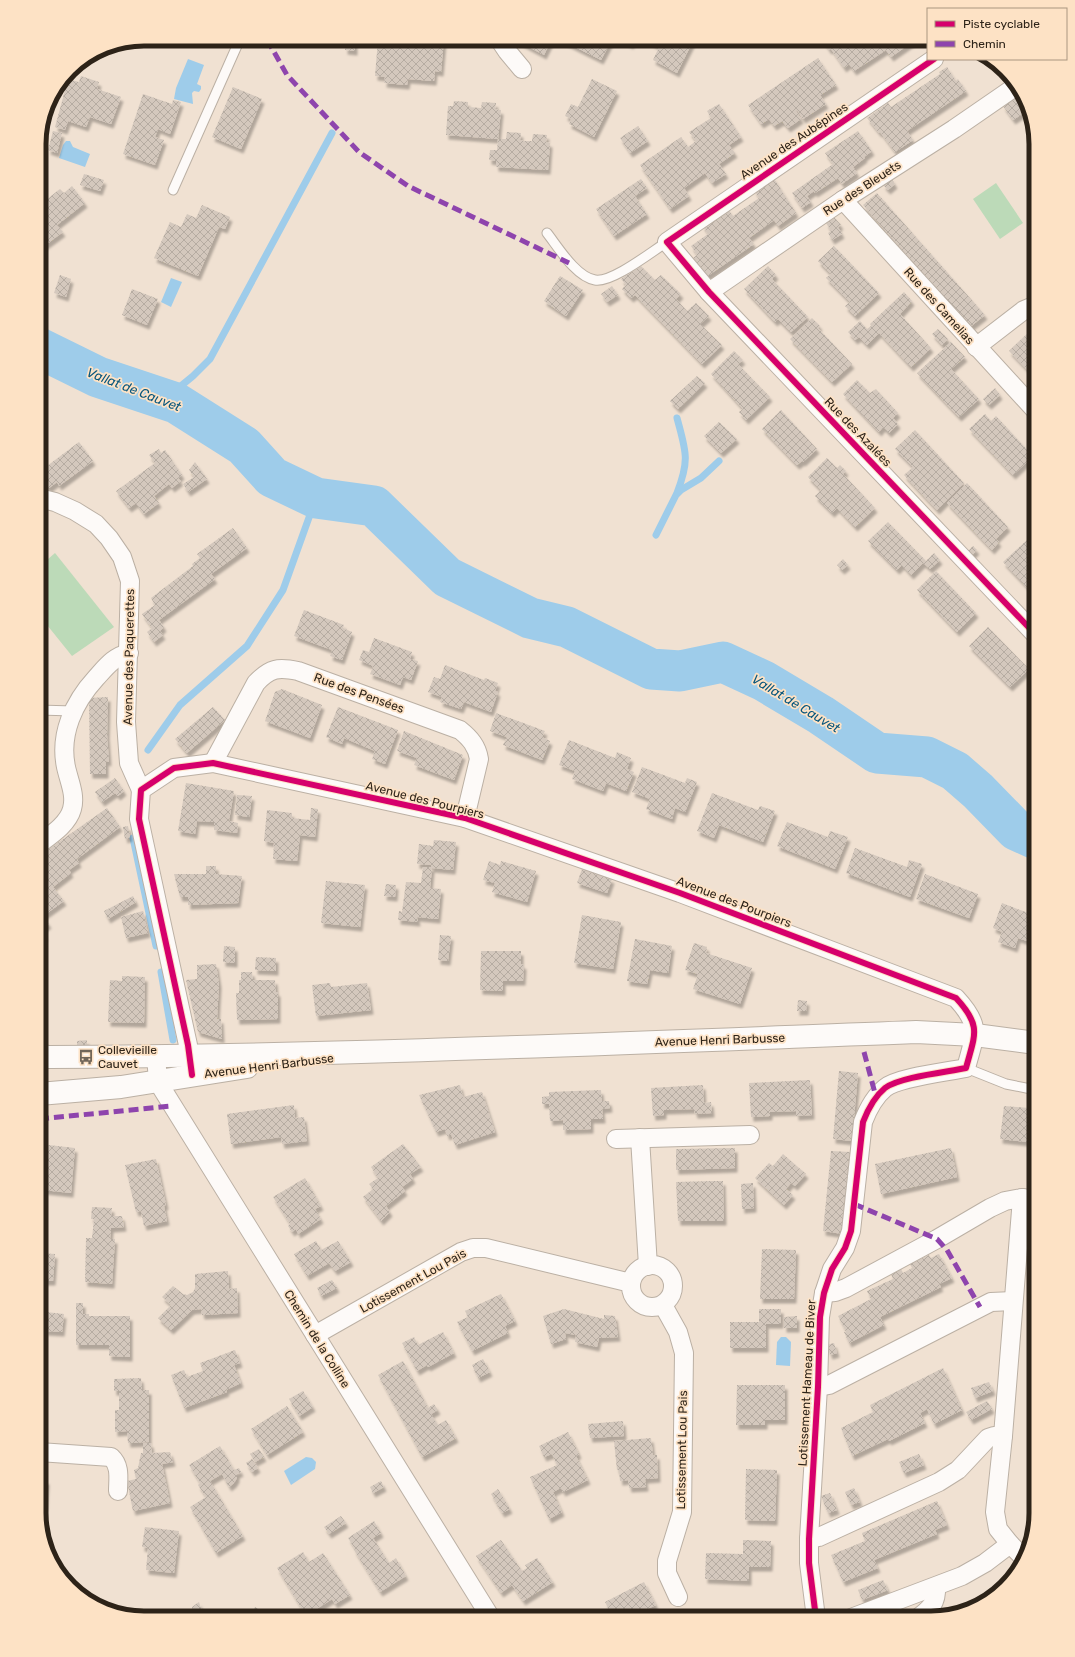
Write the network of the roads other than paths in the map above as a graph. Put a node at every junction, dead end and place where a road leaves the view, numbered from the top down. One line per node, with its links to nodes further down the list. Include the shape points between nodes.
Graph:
1 (237, 46): 6 (lane)
2 (504, 46): 4 (street)
3 (933, 60): 9 (street, Avenue des Aubépines)
4 (522, 69)
5 (1012, 89): 7 (street, Rue des Bleuets)
6 (173, 190)
7 (843, 200): 10 (street, Rue des Bleuets); 12 (street, Rue des Camelias)
8 (547, 233): 9 (lane, via 569,262 593,280 611,278)
9 (667, 242): 10 (street, Rue des Azalées)
10 (709, 292): 15 (street, Rue des Azalées)
11 (1029, 308): 12 (street)
12 (976, 347): 13 (street, Rue des Camelias)
13 (1029, 404)
14 (46, 500): 16 (street, Avenue des Paquerettes, via 75,511 96,524 110,538 122,557 130,582)
15 (1029, 628)
16 (129, 653): 18 (street, via 115,658 84,691); 20 (street, Avenue des Paquerettes, via 126,722 129,763)
17 (46, 710): 18 (lane)
18 (73, 711): 22 (street, via 65,748 72,790 72,811 65,822)
19 (213, 763): 20 (street, Avenue des Pourpiers, via 174,768); 21 (street, Avenue des Pourpiers); 21 (street, Rue des Pensées, via 256,683 266,673 277,669 298,671 460,730 470,738 478,751 479,759)
20 (141, 790): 27 (street, via 139,819 188,1045)
21 (465, 818): 23 (street, Avenue des Pourpiers, via 680,893 956,998 968,1011 974,1024)
22 (46, 839)
23 (975, 1035): 24 (main road, Avenue Henri Barbusse); 27 (main road, Avenue Henri Barbusse, via 916,1032 404,1052); 28 (street)
24 (1029, 1043)
25 (156, 1056): 26 (main road, Avenue Henri Barbusse); 27 (main road, Avenue Henri Barbusse); 29 (street, Chemin de la Colline)
26 (46, 1057)
27 (190, 1066): 29 (main road, Avenue Henri Barbusse)
28 (966, 1068): 30 (lane, via 1006,1084); 38 (street, Lotissement Hameau de Biver, via 897,1081 885,1088 869,1107 863,1122 851,1230 845,1248 832,1269)
29 (158, 1081): 31 (main road, Avenue Henri Barbusse); 41 (street, Chemin de la Colline)
30 (1029, 1089)
31 (46, 1093)
32 (750, 1135): 34 (street)
33 (616, 1138): 34 (street)
34 (640, 1138): 36 (street)
35 (1029, 1199): 38 (street, Lotissement Hameau de Biver, via 1006,1201 990,1208 846,1288); 39 (street, Lotissement Hameau de Biver)
36 (648, 1266): 37 (street, via 637,1271); 40 (street, via 664,1268 673,1280 672,1295)
37 (631, 1283): 40 (street, via 638,1301 650,1307); 41 (street, Lotissement Lou Pais, via 486,1248 473,1248 461,1252)
38 (824, 1293): 42 (street, Lotissement Hameau de Biver, via 820,1317)
39 (1013, 1301): 42 (street, Lotissement Hameau de Biver, via 991,1302 829,1385); 43 (street, Lotissement Hameau de Biver)
40 (663, 1305): 50 (street, Lotissement Lou Pais, via 678,1332 684,1353 682,1512 667,1561 667,1573)
41 (315, 1335): 51 (street, Chemin de la Colline)
42 (818, 1387): 46 (street, Lotissement Hameau de Biver)
43 (1003, 1436): 46 (street, via 988,1438 958,1470 939,1482 819,1537); 47 (street, Lotissement Hameau de Biver, via 995,1512 998,1529)
44 (46, 1452): 45 (street, via 111,1457 118,1467)
45 (118, 1491)
46 (809, 1539): 52 (street, Lotissement Hameau de Biver, via 809,1563)
47 (1010, 1544): 48 (street, Lotissement Hameau de Biver); 49 (street, via 986,1563)
48 (1020, 1554)
49 (936, 1586): 53 (street); 54 (street, via 935,1600)
50 (678, 1597)
51 (487, 1611)
52 (815, 1611)
53 (870, 1611)
54 (927, 1611)

